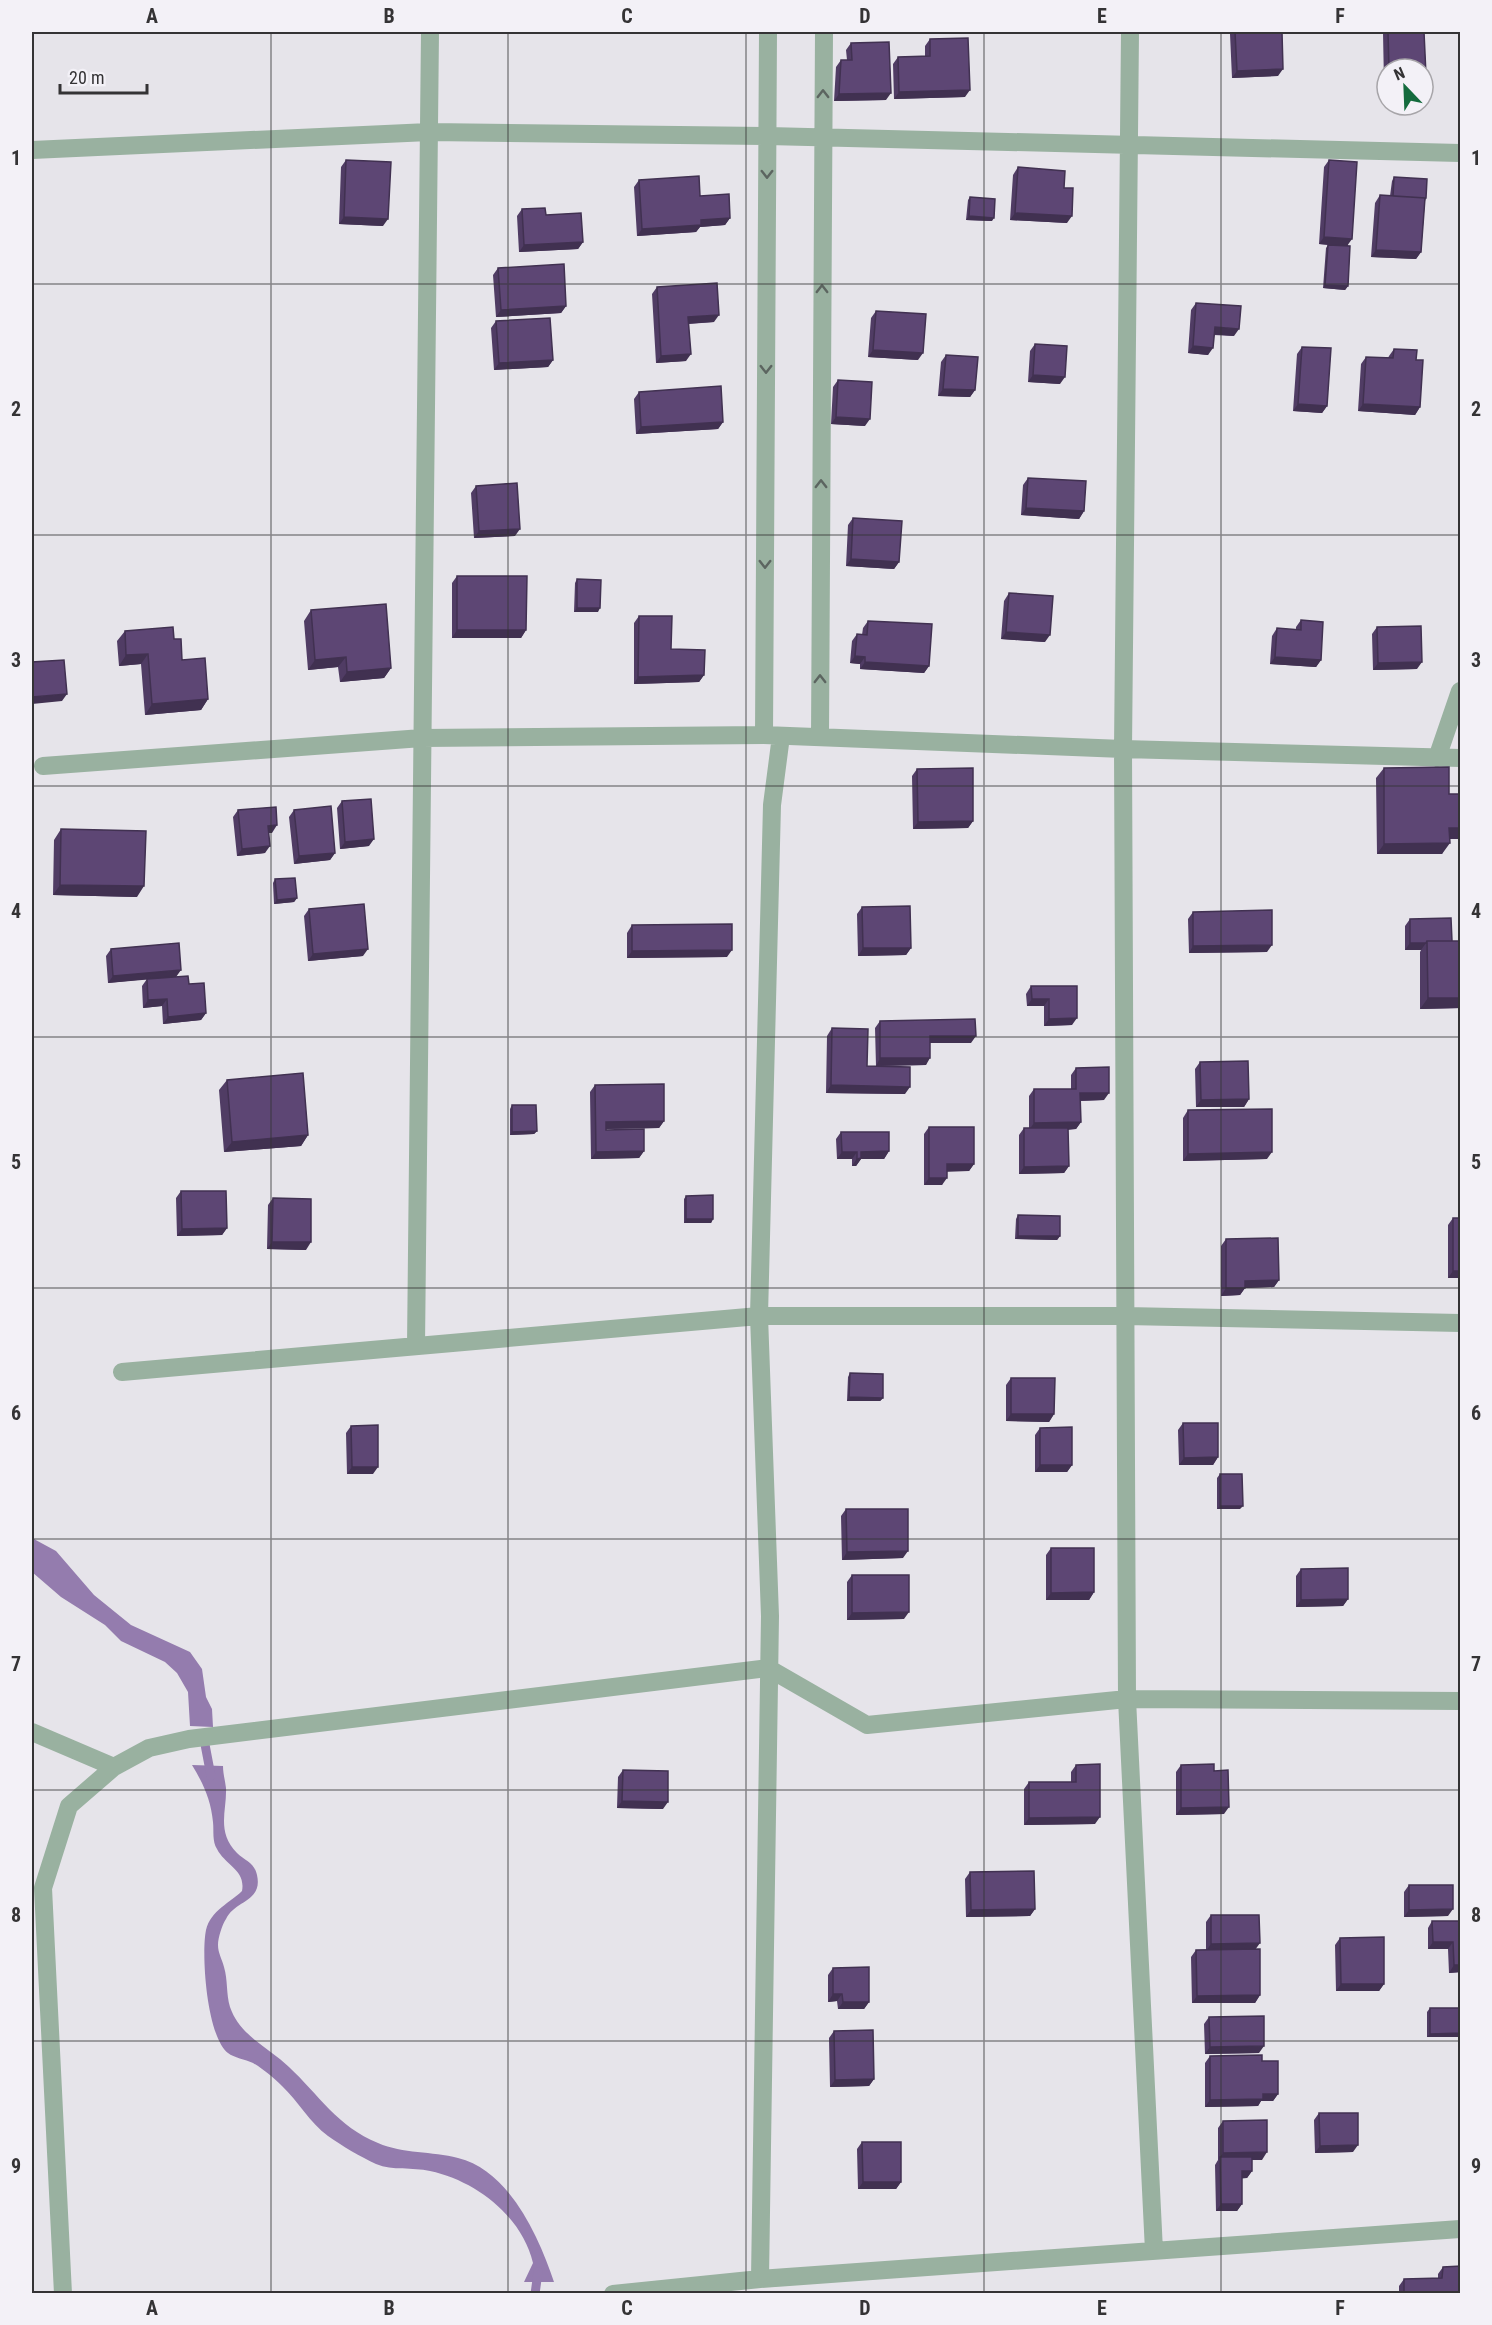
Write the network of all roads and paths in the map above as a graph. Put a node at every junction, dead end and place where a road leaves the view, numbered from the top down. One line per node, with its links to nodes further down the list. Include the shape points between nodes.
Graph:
1 (430, 32): 5 (street)
2 (768, 32): 6 (street)
3 (824, 32): 7 (street, one-way to 3)
4 (1130, 32): 8 (street)
5 (429, 132): 6 (street); 9 (street); 14 (street)
6 (768, 136): 7 (street); 12 (street, one-way to 12)
7 (823, 137): 8 (street); 13 (street, one-way to 7)
8 (1131, 145): 10 (street); 15 (street)
9 (32, 150)
10 (1461, 153)
11 (1461, 690): 16 (street)
12 (772, 736): 13 (street); 14 (street); 19 (street)
13 (820, 737): 15 (street)
14 (422, 738): 18 (street); 22 (street)
15 (1124, 749): 16 (street); 20 (street)
16 (1437, 758): 17 (street)
17 (1461, 758)
18 (43, 766)
19 (759, 1316): 20 (street); 22 (street); 24 (street, via 770,1616)
20 (1126, 1316): 21 (street); 25 (street)
21 (1461, 1323)
22 (416, 1346): 23 (street)
23 (122, 1372)
24 (768, 1668): 25 (street, via 867,1725); 28 (street, via 189,1739 149,1748); 31 (street)
25 (1126, 1699): 26 (street); 30 (street)
26 (1461, 1701)
27 (32, 1732): 28 (street)
28 (114, 1767): 32 (street, via 69,1806 43,1888)
29 (1461, 2229): 30 (street)
30 (1154, 2251): 31 (street)
31 (760, 2279): 33 (street)
32 (63, 2294)
33 (614, 2294)

